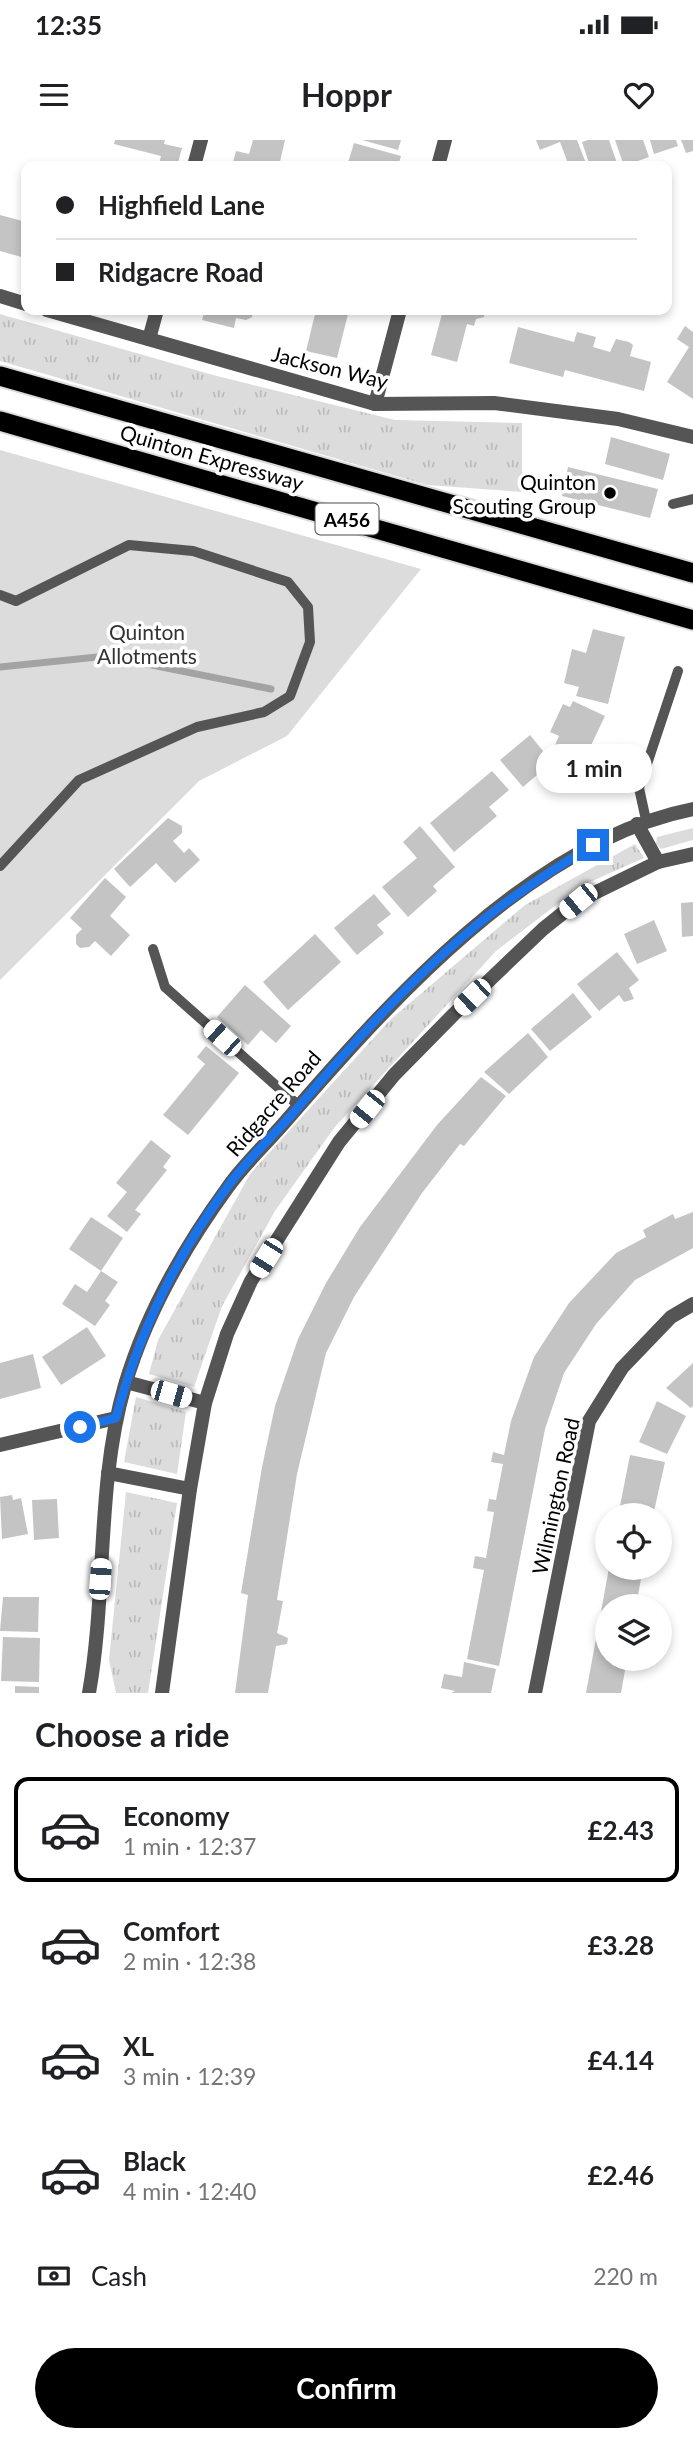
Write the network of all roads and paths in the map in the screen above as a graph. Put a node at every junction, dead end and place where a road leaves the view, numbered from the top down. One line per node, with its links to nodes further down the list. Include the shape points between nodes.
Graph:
1 (201, 140): 3 (street)
2 (445, 140): 4 (street)
3 (195, 161)
4 (439, 161)
5 (0, 296): 6 (street)
6 (21, 302)
7 (65, 315): 10 (street, Jackson Way)
8 (156, 315): 10 (street)
9 (399, 315): 12 (street)
10 (149, 339): 12 (street, Jackson Way)
11 (0, 376): 17 (highway, Quinton Expressway / A456)
12 (374, 404): 14 (street, Jackson Way, via 494,403 618,419)
13 (0, 421): 19 (highway, Quinton Expressway / A456)
14 (693, 437)
15 (693, 499): 16 (lane)
16 (673, 504)
17 (693, 573)
18 (0, 595): 25 (lane, via 16,601 129,545 193,551 288,582 308,607 310,642 290,696 264,712 197,727 79,780)
19 (693, 620)
20 (678, 671): 22 (lane, via 639,788)
21 (693, 809): 22 (street, Ridgacre Road)
22 (642, 822): 24 (street); 27 (street, Ridgacre Road, via 593,845 499,907 418,979)
23 (693, 854): 24 (street)
24 (658, 862): 30 (street, via 578,901 543,929 394,1075 340,1142 251,1281)
25 (0, 866)
26 (153, 949): 27 (lane, via 165,987)
27 (299, 1105): 29 (street, Ridgacre Road, via 229,1184 183,1255)
28 (693, 1304): 37 (street, Wilmington Road, via 671,1317 622,1368 589,1421)
29 (126, 1382): 30 (street); 31 (street, Ridgacre Road)
30 (205, 1403): 34 (street)
31 (116, 1418): 32 (street); 33 (street, Ridgacre Road)
32 (0, 1445)
33 (108, 1473): 34 (street); 35 (street, Ridgacre Road)
34 (190, 1489): 36 (street)
35 (89, 1693)
36 (162, 1693)
37 (536, 1693)

